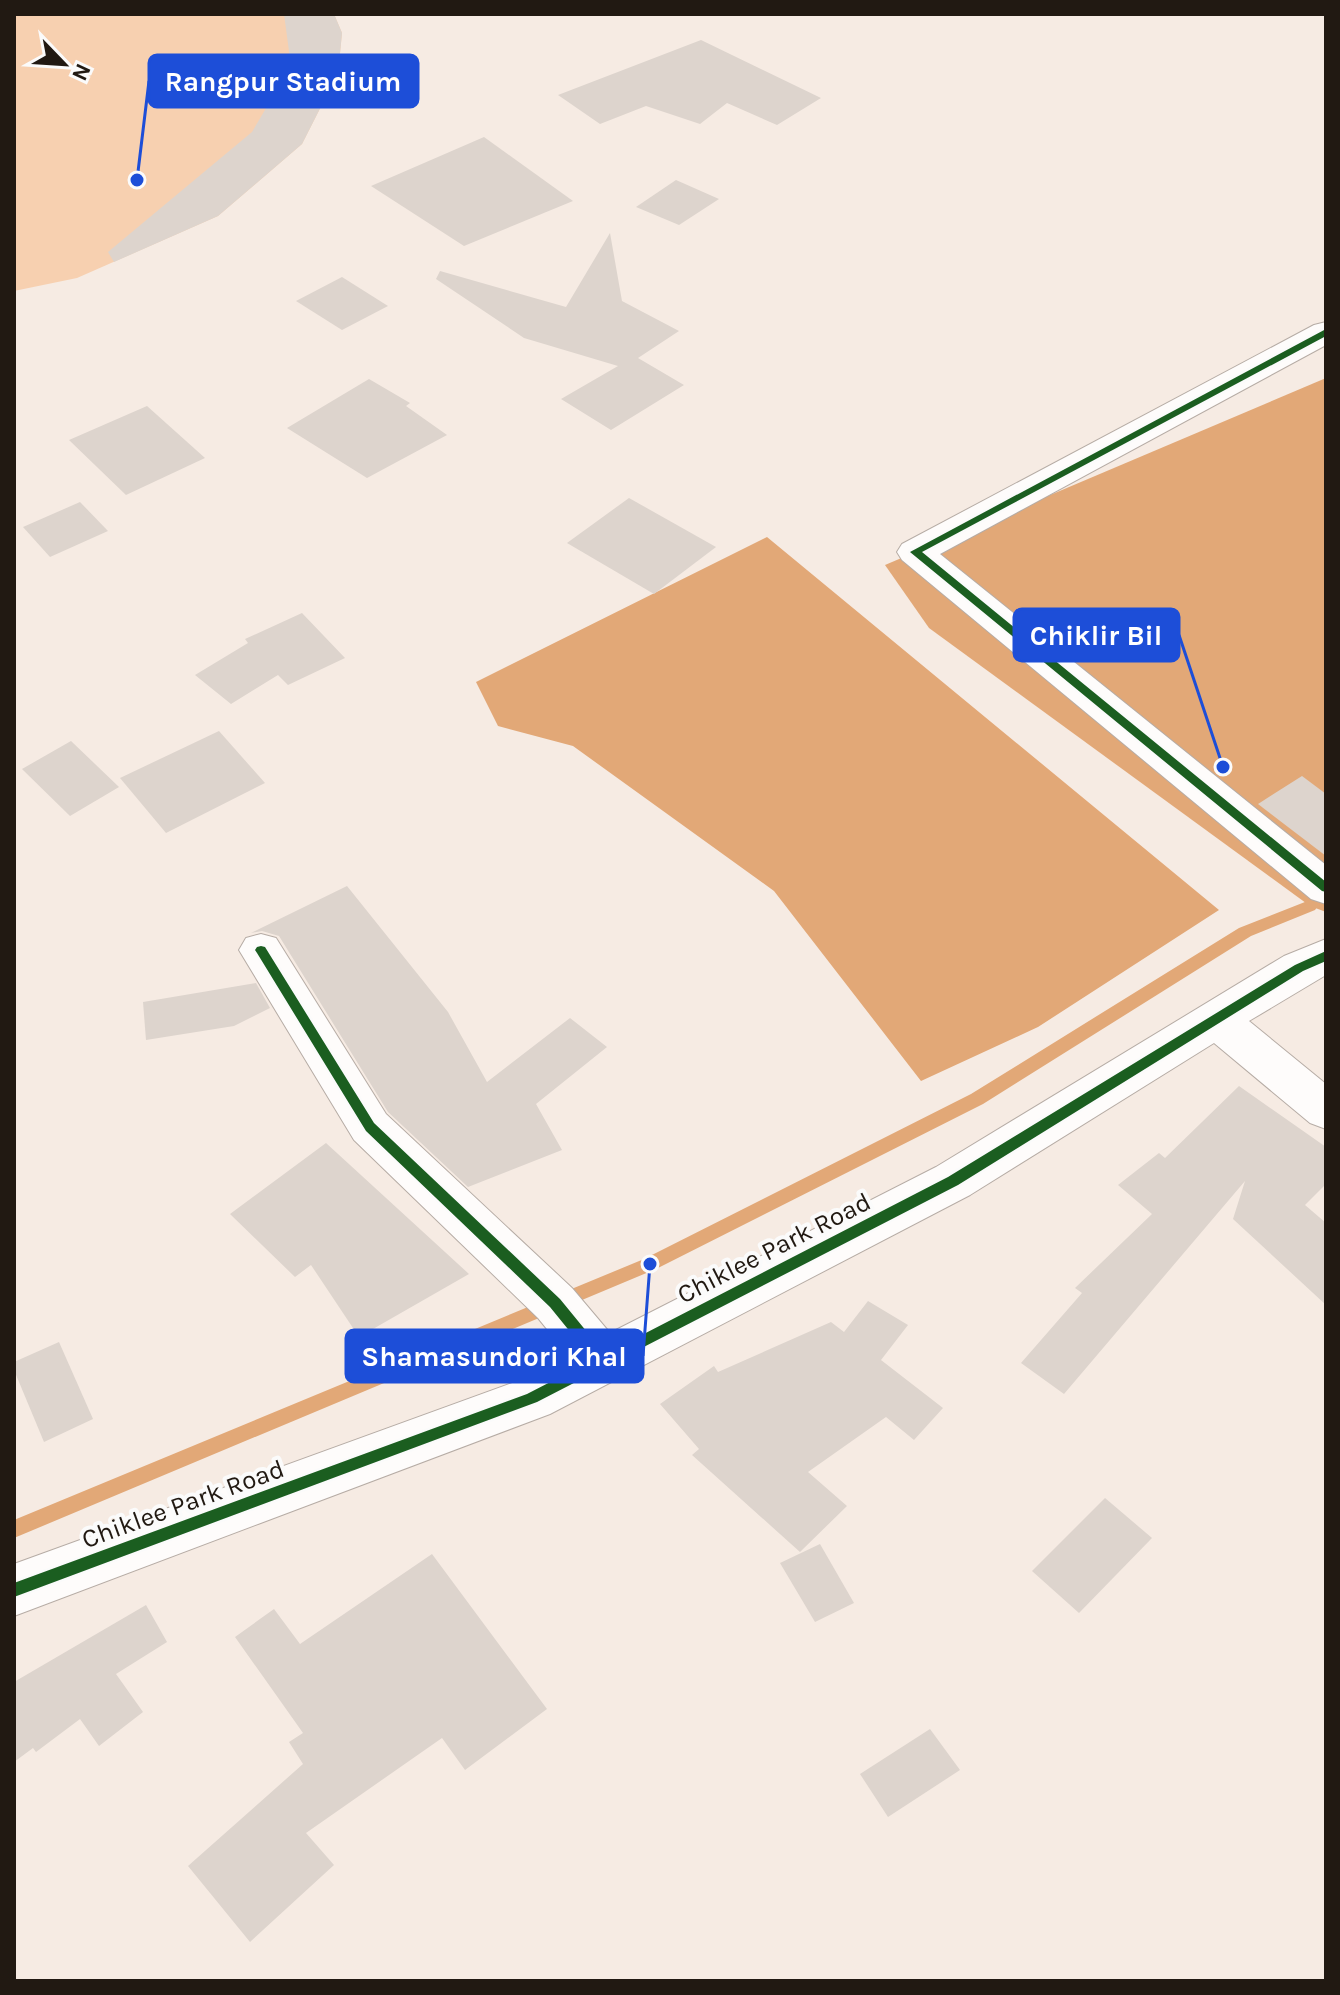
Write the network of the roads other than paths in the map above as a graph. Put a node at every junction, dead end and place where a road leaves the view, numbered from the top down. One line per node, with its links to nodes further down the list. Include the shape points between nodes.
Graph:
1 (1326, 332): 2 (street, via 915,552)
2 (1326, 888)
3 (261, 950): 7 (street, via 370,1127 555,1303)
4 (1313, 962): 5 (street, Chiklee Park Road)
5 (1216, 1019): 6 (street); 7 (street, Chiklee Park Road, via 953,1181)
6 (1326, 1110)
7 (603, 1361): 8 (street, Chiklee Park Road, via 532,1398)
8 (14, 1590)

